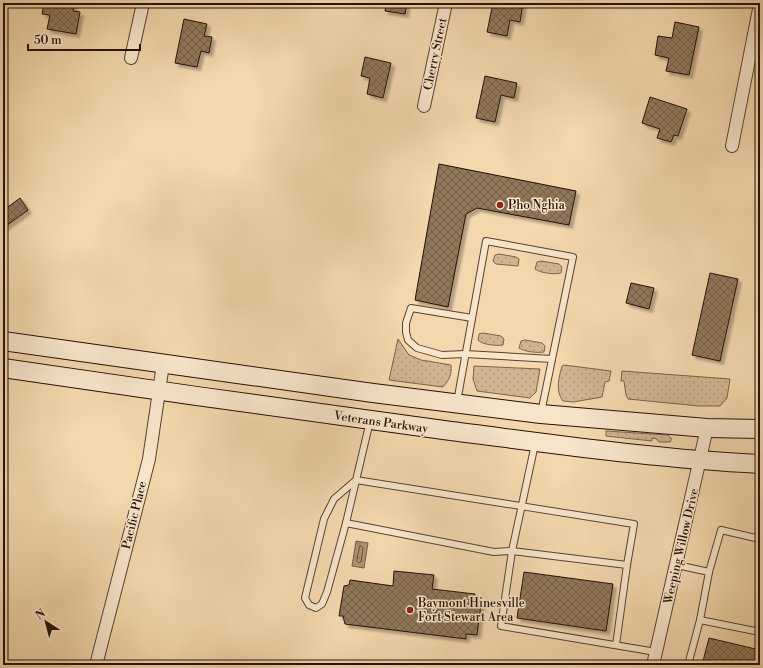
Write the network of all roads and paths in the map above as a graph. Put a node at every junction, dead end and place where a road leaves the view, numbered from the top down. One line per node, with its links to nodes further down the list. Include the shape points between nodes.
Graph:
1 (143, 3): 4 (street)
2 (446, 3): 5 (street, Cherry Street)
3 (760, 4): 6 (street)
4 (131, 58)
5 (424, 106)
6 (732, 146)
7 (472, 318): 9 (lane); 9 (lane, via 411,308 406,322 408,340 417,348 442,355); 10 (lane, via 486,241 573,257)
8 (3, 341): 11 (main road)
9 (466, 354): 10 (lane); 14 (lane)
10 (552, 358): 15 (lane)
11 (164, 364): 13 (street, Pacific Place); 14 (main road)
12 (3, 368): 13 (main road, Veterans Parkway)
13 (159, 391): 16 (main road, Veterans Parkway); 34 (street, Pacific Place, via 149,458)
14 (456, 404): 15 (main road)
15 (541, 414): 17 (main road)
16 (370, 420): 19 (main road, Veterans Parkway); 22 (lane)
17 (707, 428): 18 (main road); 20 (street, Weeping Willow Drive)
18 (760, 429)
19 (535, 442): 20 (main road, Veterans Parkway); 23 (lane)
20 (701, 461): 21 (main road, Veterans Parkway); 28 (street, Weeping Willow Drive)
21 (760, 464)
22 (356, 480): 23 (lane); 24 (lane); 24 (lane, via 334,499 324,519 305,598 309,605 316,608 322,604 327,592)
23 (522, 506): 26 (lane); 27 (lane, via 634,524)
24 (346, 523): 26 (lane, via 494,552)
25 (760, 538): 29 (lane, via 721,530)
26 (512, 551): 27 (lane); 32 (lane, via 501,626)
27 (627, 565): 32 (lane)
28 (677, 565): 29 (lane); 33 (street, Weeping Willow Drive)
29 (709, 572): 30 (lane)
30 (700, 620): 31 (lane); 36 (lane)
31 (760, 632)
32 (616, 645): 33 (lane)
33 (656, 652): 35 (street, Weeping Willow Drive)
34 (96, 665)
35 (653, 665)
36 (688, 665)

